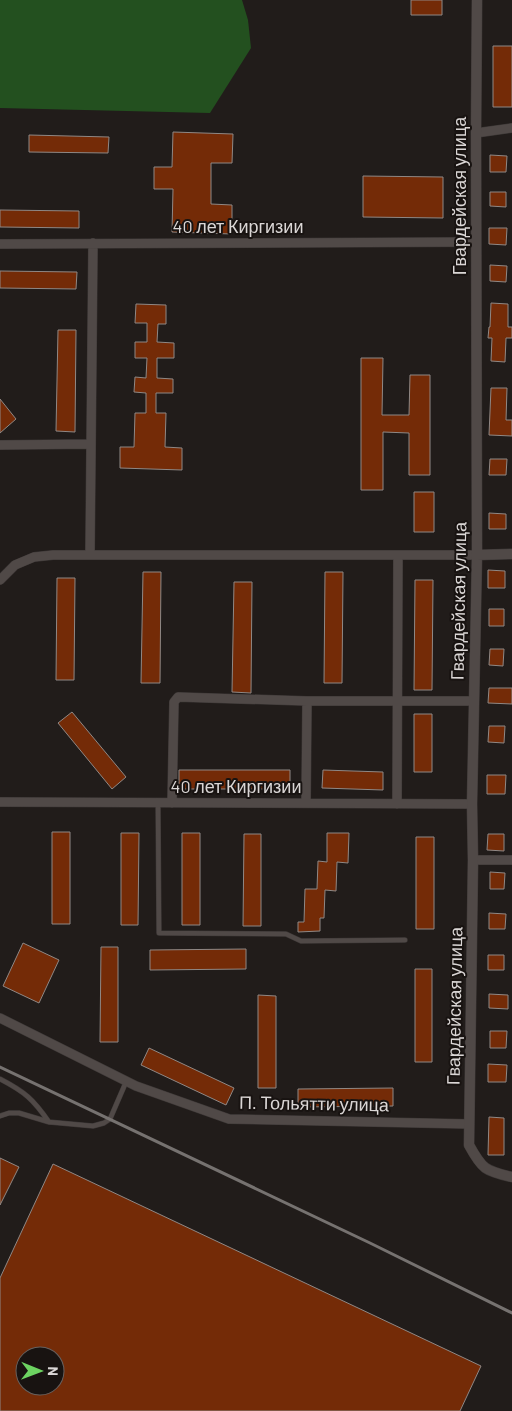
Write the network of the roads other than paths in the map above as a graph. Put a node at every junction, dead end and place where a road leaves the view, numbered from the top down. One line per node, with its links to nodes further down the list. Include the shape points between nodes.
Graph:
1 (477, 0): 3 (street, Гвардейская улица)
2 (512, 128): 3 (street)
3 (476, 133): 4 (street, Гвардейская улица)
4 (476, 242): 5 (street, 40 лет Киргизии); 12 (street, Гвардейская улица)
5 (93, 243): 6 (street, 40 лет Киргизии); 7 (street)
6 (0, 244)
7 (91, 444): 8 (street); 9 (street)
8 (0, 445)
9 (90, 554): 11 (street); 13 (street, via 34,557 15,565)
10 (512, 554): 12 (street)
11 (398, 555): 12 (street); 15 (street)
12 (477, 555): 16 (street, Гвардейская улица)
13 (0, 580)
14 (307, 701): 15 (street); 19 (street, via 175,698); 20 (street)
15 (396, 701): 16 (street); 21 (street)
16 (474, 701): 22 (street, Гвардейская улица)
17 (0, 802): 18 (street, 40 лет Киргизии)
18 (158, 803): 19 (street, 40 лет Киргизии); 25 (lane, via 159,933 286,934 301,941)
19 (172, 803): 20 (street, 40 лет Киргизии)
20 (306, 803): 21 (street, 40 лет Киргизии)
21 (397, 804): 22 (street, 40 лет Киргизии)
22 (472, 804): 23 (street, Гвардейская улица)
23 (473, 860): 24 (street); 31 (street, Гвардейская улица)
24 (512, 860)
25 (405, 940)
26 (0, 1018): 28 (street, П. Тольятти улица)
27 (0, 1079): 30 (lane, via 29,1097)
28 (126, 1082): 30 (lane, via 110,1119 104,1123 93,1126); 31 (street, П. Тольятти улица, via 229,1119)
29 (0, 1116): 30 (lane, via 19,1113)
30 (49, 1122)
31 (469, 1124): 32 (street, Гвардейская улица, via 469,1145 478,1161 491,1172)
32 (512, 1177)

